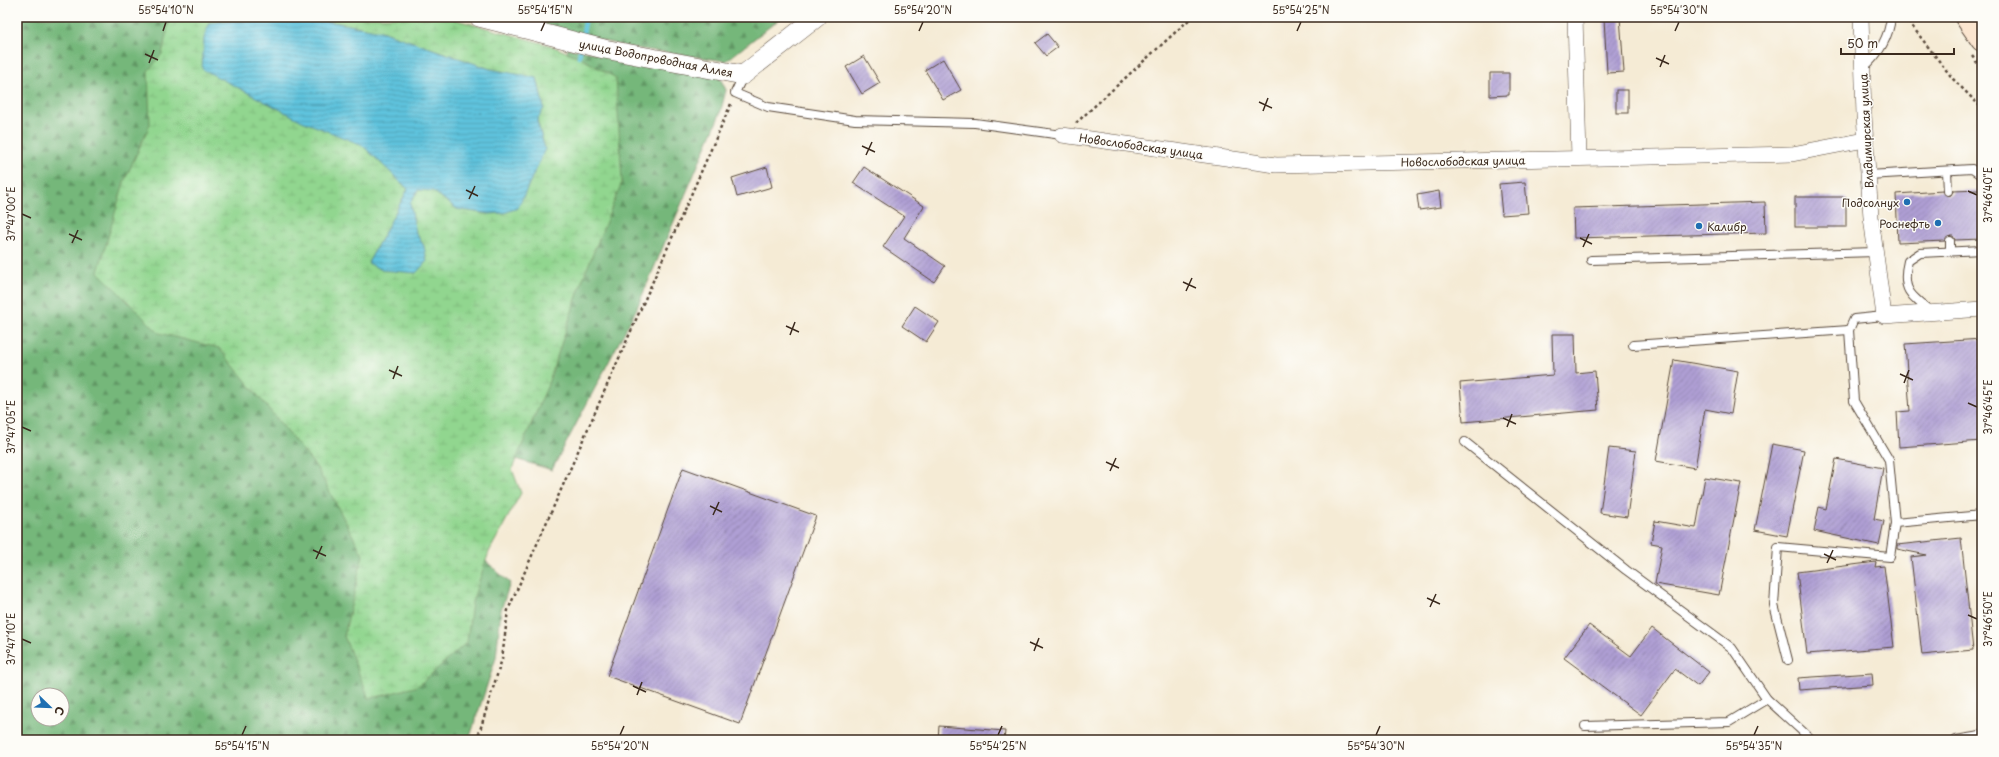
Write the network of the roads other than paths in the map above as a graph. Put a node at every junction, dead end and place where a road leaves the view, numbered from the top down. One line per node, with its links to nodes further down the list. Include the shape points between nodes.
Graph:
1 (479, 17): 7 (street, улица Водопроводная Аллея, via 604,49)
2 (817, 17): 7 (street, улица Водопроводная Аллея)
3 (1575, 17): 10 (street)
4 (1861, 17): 6 (street, Владимирская улица)
5 (1891, 17): 6 (lane, via 1884,42 1874,58)
6 (1863, 68): 9 (street, Владимирская улица)
7 (743, 75): 8 (lane, via 735,93 768,107 855,120 975,123)
8 (1062, 135): 10 (street, Новослободская улица, via 1276,165)
9 (1865, 140): 10 (street, Новослободская улица, via 1792,154); 12 (street, Владимирская улица)
10 (1579, 158)
11 (1947, 171): 12 (lane); 13 (lane, via 1972,169); 14 (lane)
12 (1868, 175): 18 (street, Владимирская улица)
13 (1982, 176)
14 (1948, 191)
15 (1950, 241): 17 (lane)
16 (1982, 250): 17 (lane)
17 (1950, 251): 21 (lane, via 1920,253 1908,261 1906,287 1915,300)
18 (1876, 252): 19 (lane); 22 (street, Владимирская улица)
19 (1591, 260)
20 (1982, 309): 21 (street)
21 (1934, 314): 22 (street)
22 (1884, 316): 23 (lane, via 1854,319)
23 (1849, 330): 24 (lane); 27 (lane, via 1854,401 1889,460)
24 (1633, 345)
25 (1465, 442): 29 (lane, via 1626,570 1732,648)
26 (1982, 515): 27 (lane)
27 (1896, 523): 28 (lane, via 1890,557 1778,547 1774,605)
28 (1788, 660)
29 (1767, 699): 30 (lane, via 1729,722); 32 (lane)
30 (1585, 726)
31 (1981, 736): 33 (lane)
32 (1812, 740)
33 (1956, 740)

